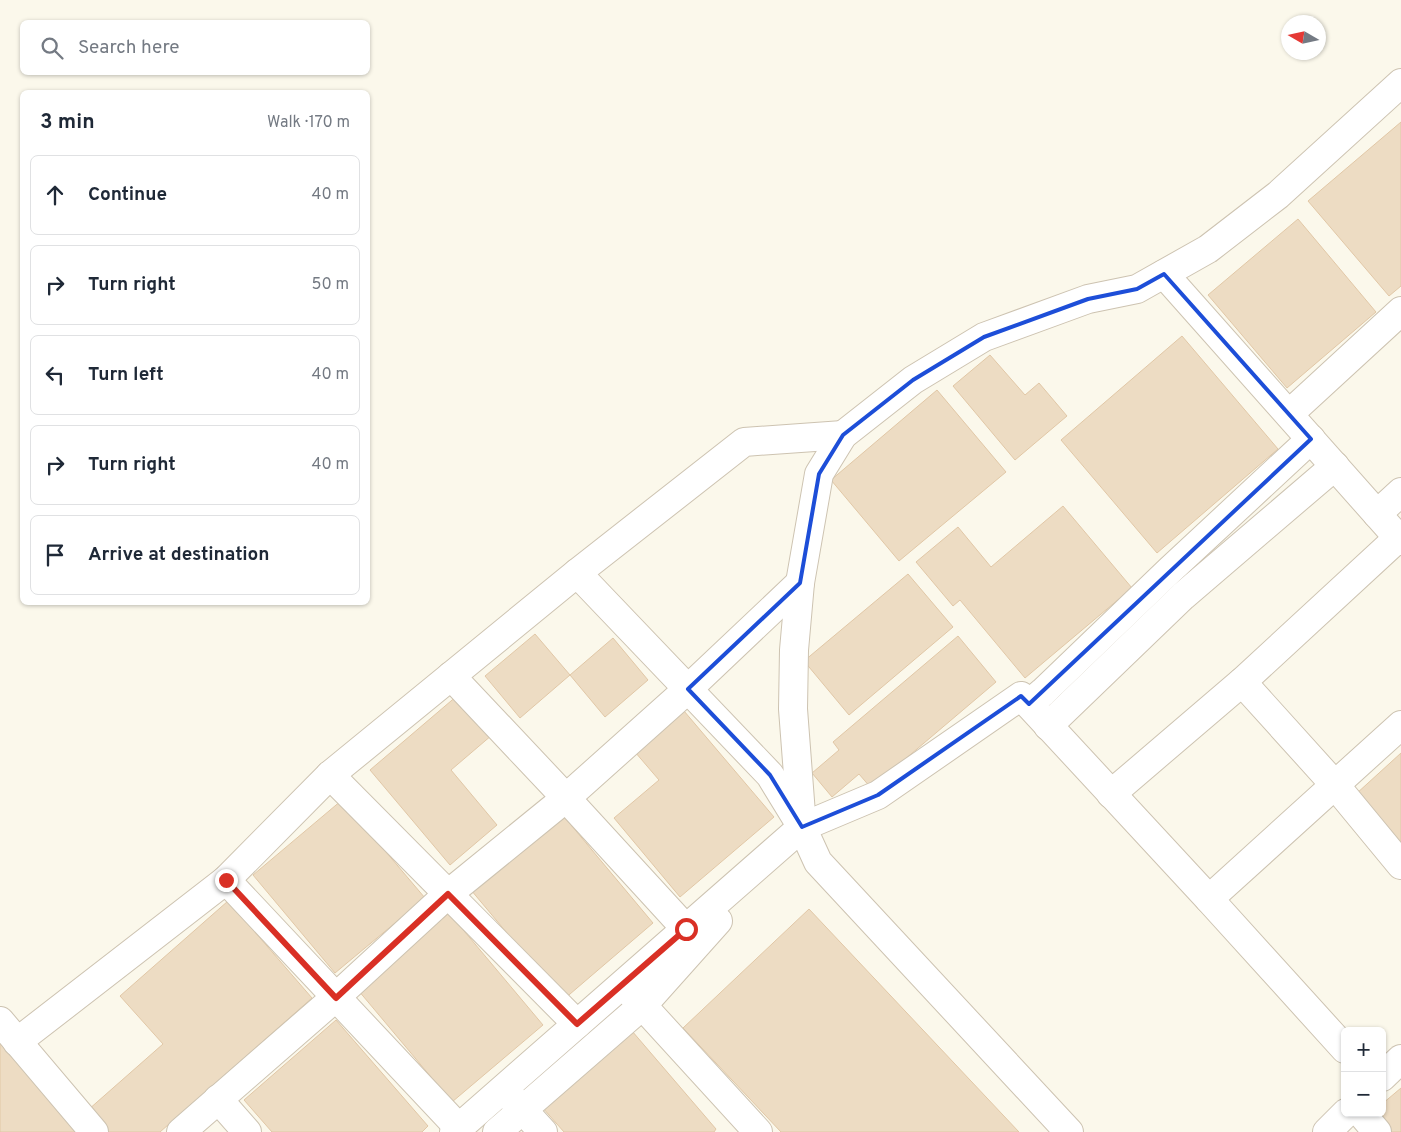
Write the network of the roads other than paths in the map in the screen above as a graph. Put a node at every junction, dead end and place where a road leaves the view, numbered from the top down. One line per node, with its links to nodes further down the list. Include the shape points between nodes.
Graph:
1 (1401, 83): 2 (street, via 1278,195 1208,249)
2 (1164, 274): 4 (street); 5 (street, via 1137,289 1088,299 984,337 913,380)
3 (1400, 315): 4 (street)
4 (1289, 414): 6 (street)
5 (843, 434): 11 (street, via 744,442); 12 (street, via 819,474)
6 (1311, 439): 7 (street); 16 (street)
7 (1335, 466): 9 (street); 18 (street, via 1182,596)
8 (1401, 492): 9 (street)
9 (1377, 514): 10 (street)
10 (1400, 539): 14 (street)
11 (577, 573): 13 (street); 15 (street)
12 (800, 583): 15 (street); 23 (street, via 793,709)
13 (451, 676): 19 (street); 22 (street)
14 (1242, 682): 20 (street); 21 (street)
15 (688, 689): 22 (street); 23 (street, via 770,775)
16 (1029, 704): 18 (street); 23 (street, via 1021,696 878,795)
17 (1401, 725): 20 (street)
18 (1048, 726): 21 (street)
19 (330, 776): 25 (street); 26 (street)
20 (1335, 785): 24 (street); 27 (street)
21 (1112, 794): 27 (street)
22 (566, 798): 26 (street); 28 (street)
23 (802, 827): 28 (street); 49 (street, via 818,862)
24 (1401, 865)
25 (226, 880): 30 (street); 34 (street)
26 (448, 894): 30 (street); 33 (street)
27 (1209, 900): 35 (street)
28 (692, 936): 29 (street); 31 (street)
29 (624, 984): 31 (street); 33 (street)
30 (336, 998): 39 (street); 42 (street)
31 (643, 1005): 40 (street); 48 (street)
32 (0, 1021): 34 (street)
33 (577, 1024): 38 (street)
34 (17, 1042): 43 (street)
35 (1341, 1045)
36 (1401, 1059): 37 (street)
37 (1386, 1074)
38 (503, 1089): 40 (street); 42 (street)
39 (218, 1099): 44 (street); 45 (street)
40 (522, 1109): 46 (street); 47 (street)
41 (1364, 1117): 50 (street)
42 (456, 1130)
43 (94, 1132)
44 (181, 1132)
45 (247, 1132)
46 (496, 1132)
47 (543, 1132)
48 (758, 1132)
49 (1069, 1132)
50 (1377, 1132)

